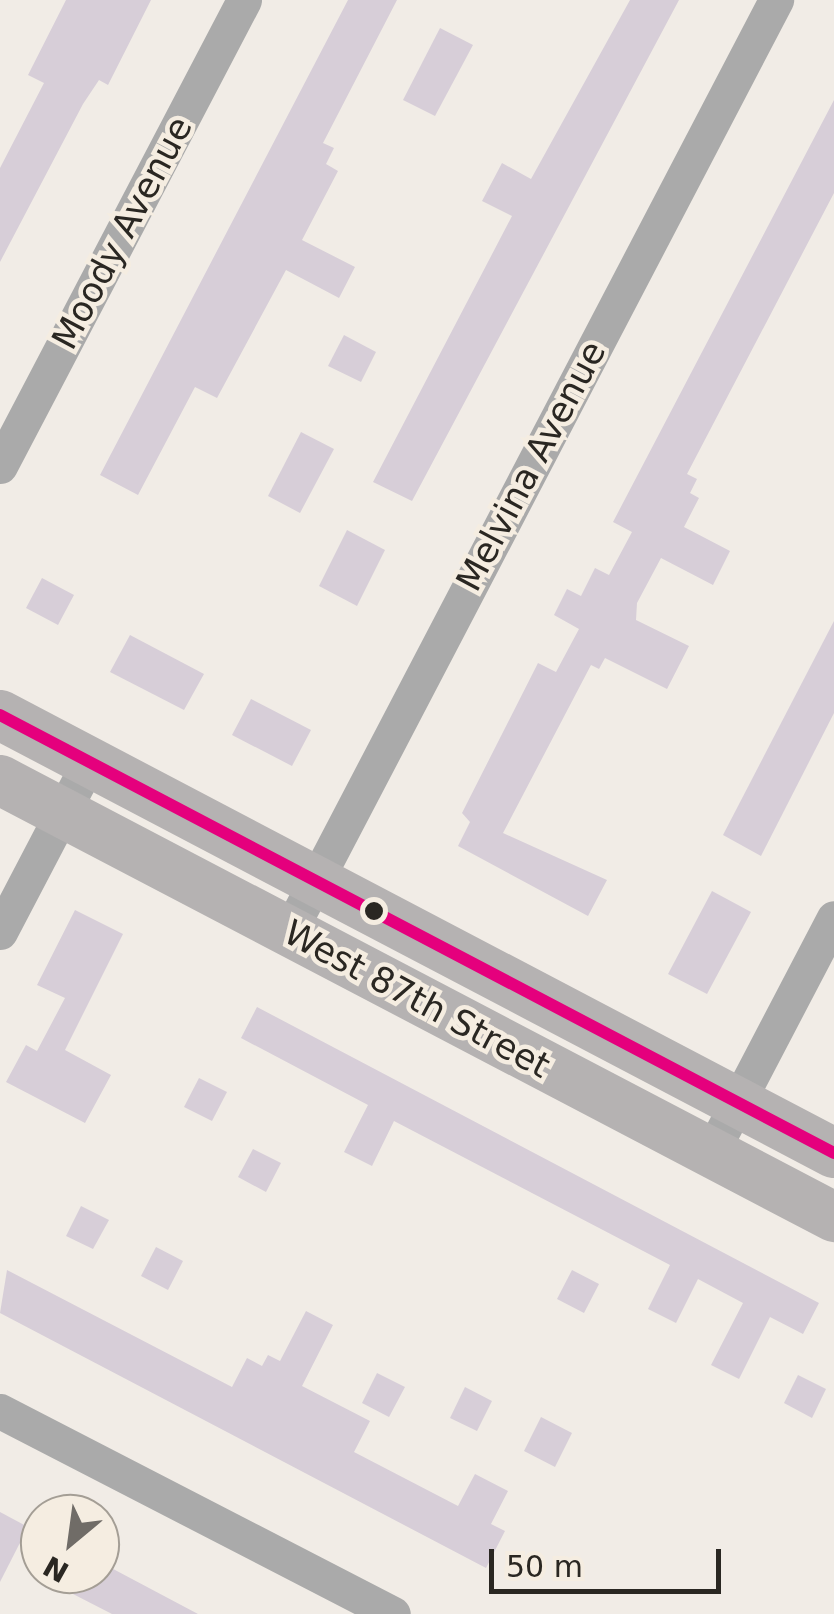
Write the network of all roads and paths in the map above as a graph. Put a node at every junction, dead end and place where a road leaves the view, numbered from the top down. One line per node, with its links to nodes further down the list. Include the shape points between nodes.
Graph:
1 (244, 0): 3 (street, Moody Avenue)
2 (776, 0): 8 (street, Melvina Avenue)
3 (0, 466)
4 (0, 715): 5 (main road, West 87th Street)
5 (89, 762): 7 (street); 8 (main road, West 87th Street)
6 (0, 780): 7 (main road, West 87th Street)
7 (63, 813): 10 (street); 11 (main road, West 87th Street)
8 (314, 880): 11 (street, Melvina Avenue); 12 (main road, West 87th Street)
9 (834, 918): 12 (street)
10 (0, 932)
11 (288, 932): 14 (main road, West 87th Street)
12 (738, 1102): 13 (main road, West 87th Street); 14 (street)
13 (834, 1152)
14 (711, 1153): 15 (main road, West 87th Street)
15 (834, 1217)
16 (0, 1411): 17 (street)
17 (393, 1614)

